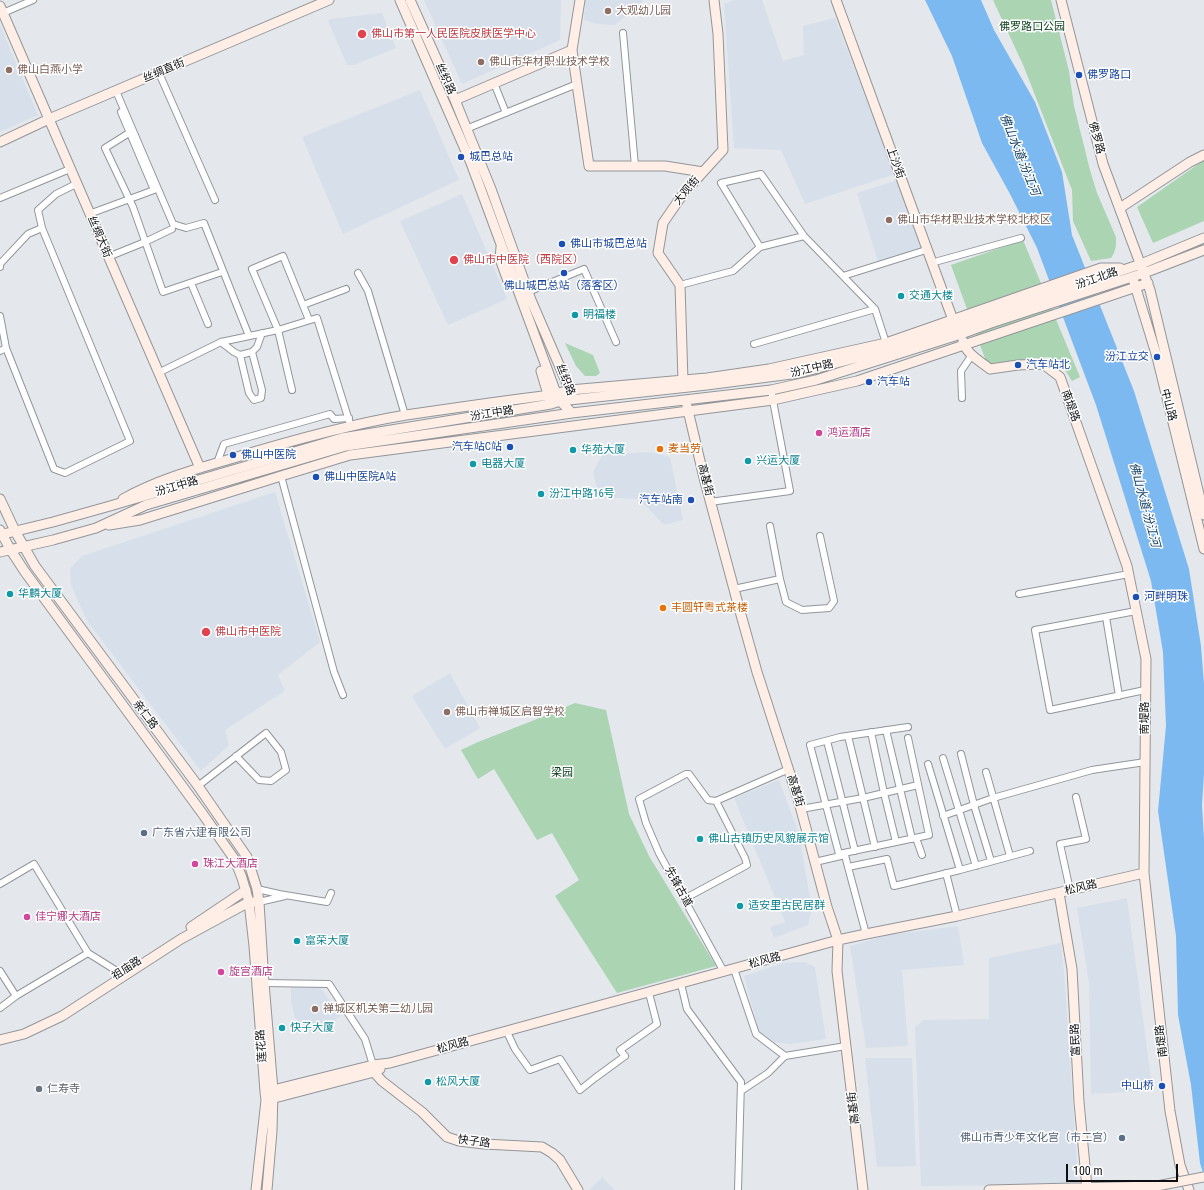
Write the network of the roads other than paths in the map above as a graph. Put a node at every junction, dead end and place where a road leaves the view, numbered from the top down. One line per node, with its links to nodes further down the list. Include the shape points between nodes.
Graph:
1 (33, 0): 9 (street)
2 (329, 0): 12 (main road, 丝绸直街)
3 (400, 0): 81 (main road, 丝织路, via 462,142 501,244 500,259)
4 (410, 0): 16 (main road, 丝织路)
5 (580, 0): 11 (main road)
6 (714, 0): 26 (main road, 大观街, via 724,150)
7 (836, 0): 40 (main road, 上沙街)
8 (1061, 0): 31 (main road, 佛罗路, via 1104,164)
9 (1, 9): 19 (main road, 丝绸大街)
10 (623, 33): 24 (street)
11 (572, 50): 13 (main road); 14 (main road)
12 (159, 73): 15 (main road, 丝绸直街); 30 (street)
13 (494, 83): 16 (main road); 18 (street)
14 (577, 84): 18 (street); 24 (main road, via 589,166)
15 (116, 91): 19 (main road, 丝绸直街); 46 (street, via 173,224 186,228 204,223)
16 (455, 100): 20 (main road, 丝织路)
17 (121, 112): 21 (street)
18 (506, 113): 20 (street)
19 (49, 119): 22 (main road, 丝绸直街); 25 (main road, 丝绸大街)
20 (466, 129): 55 (main road, 丝织路, via 491,189)
21 (129, 133): 29 (street, via 105,148); 29 (street, via 154,190)
22 (0, 142)
23 (1204, 155): 31 (main road)
24 (635, 166): 26 (main road, via 665,166)
25 (70, 169): 27 (main road, 丝绸大街); 28 (street)
26 (704, 172): 52 (main road, 大观街, via 683,194 663,223 658,253)
27 (76, 184): 32 (main road, 丝绸大街); 33 (street, via 56,194 38,210)
28 (0, 198)
29 (129, 200): 32 (street); 38 (street)
30 (215, 200)
31 (1120, 208): 45 (main road, 佛罗路)
32 (89, 214): 42 (main road, 丝绸大街)
33 (42, 228): 44 (street, via 28,234); 72 (street, via 130,441 66,473 54,469)
34 (172, 230): 38 (street)
35 (804, 236): 39 (street); 39 (street, via 761,174 721,182); 49 (street)
36 (1021, 238): 43 (street)
37 (1204, 238): 45 (main road, 汾江北路)
38 (145, 242): 42 (street); 50 (street, via 163,292)
39 (760, 247): 52 (street, via 733,271)
40 (926, 250): 43 (main road, 上沙街); 49 (street)
41 (1204, 250): 45 (main road, 汾江北路)
42 (108, 257): 76 (main road, 丝绸大街)
43 (931, 262): 61 (main road, 上沙街)
44 (0, 267)
45 (1143, 269): 48 (main road, 汾江北路); 51 (main road, 中山路)
46 (222, 272): 50 (street); 66 (street)
47 (358, 273): 88 (street, via 368,291)
48 (1129, 273): 53 (main road, 中山路); 59 (main road, 汾江北路); 59 (main road, via 1101,268)
49 (843, 276): 57 (street)
50 (191, 283): 62 (street)
51 (1148, 283): 53 (main road); 93 (main road, 中山路)
52 (680, 285): 77 (main road)
53 (1136, 287): 71 (main road); 93 (main road, 中山路)
54 (346, 289): 56 (street)
55 (528, 292): 68 (street, via 584,269); 79 (main road, 丝织路)
56 (303, 305): 60 (street); 63 (street, via 283,256 252,268)
57 (875, 309): 69 (street); 70 (street)
58 (0, 316): 72 (street)
59 (988, 316): 61 (main road); 65 (main road, 汾江中路)
60 (309, 320): 63 (street); 89 (street, via 317,318)
61 (954, 323): 69 (main road); 84 (main road, 汾江中路, via 886,350 798,373)
62 (208, 324)
63 (278, 330): 64 (street); 78 (street)
64 (262, 334): 66 (street); 73 (street)
65 (962, 334): 71 (main road, 南堤路); 80 (main road, 汾江中路, via 816,380)
66 (249, 336): 67 (street)
67 (221, 342): 74 (street); 76 (street)
68 (616, 342)
69 (886, 343): 77 (main road, via 769,369)
70 (754, 344)
71 (964, 344): 75 (main road, 南堤路); 85 (main road, via 856,381)
72 (3, 349)
73 (252, 352): 74 (street); 74 (street, via 262,390 261,398 254,400 249,393)
74 (240, 355)
75 (972, 355): 82 (street, via 960,371); 107 (main road, 南堤路, via 990,369 1043,364 1060,377)
76 (158, 373): 91 (main road, 丝绸大街)
77 (683, 380): 79 (main road)
78 (292, 390)
79 (570, 390): 81 (main road); 84 (main road, 丝织路)
80 (771, 390): 83 (main road, 汾江中路); 85 (street)
81 (554, 398): 84 (main road, 汾江中路); 87 (main road, 丝织路); 88 (main road); 96 (main road, 汾江中路, via 342,438)
82 (962, 398)
83 (686, 399): 86 (main road, 高基街); 87 (main road, 汾江中路)
84 (573, 400): 87 (main road, 丝织路)
85 (773, 400): 86 (main road); 95 (street, via 790,491)
86 (688, 411): 92 (main road, via 350,455); 95 (main road, 高基街)
87 (572, 412): 99 (main road, 汾江中路, via 346,446 146,505)
88 (405, 416): 89 (main road)
89 (350, 422): 90 (main road, via 322,433); 90 (street, via 334,419 330,414 224,444)
90 (217, 463): 91 (main road)
91 (200, 468): 96 (main road, via 140,490)
92 (281, 476): 99 (main road, via 140,520); 114 (street, via 334,672)
93 (1198, 496): 97 (main road, 中山路); 105 (main road, 中山路)
94 (0, 499): 100 (main road)
95 (710, 502): 109 (main road, 高基街)
96 (110, 506): 100 (main road, 汾江中路)
97 (1204, 514)
98 (770, 526): 108 (street)
99 (96, 528): 103 (main road, 汾江中路)
100 (14, 531): 101 (main road, 汾江中路); 103 (main road, 亲仁路)
101 (1, 533): 104 (main road, 亲仁路)
102 (820, 536): 108 (street, via 834,601 829,608 802,610 786,602)
103 (23, 546): 104 (main road, 汾江中路); 130 (main road, 亲仁路, via 35,566)
104 (10, 549): 106 (main road, 汾江中路); 159 (main road, 亲仁路, via 198,806 235,860)
105 (1204, 549)
106 (0, 552)
107 (1129, 574): 110 (street); 111 (main road, 南堤路)
108 (780, 579): 109 (street)
109 (734, 589): 127 (main road, 高基街)
110 (1019, 594)
111 (1136, 611): 112 (street); 113 (main road, 南堤路, via 1146,658)
112 (1106, 617): 115 (street); 115 (street, via 1035,630 1050,710)
113 (1145, 690): 115 (street); 125 (main road, 南堤路)
114 (344, 695)
115 (1119, 696)
116 (908, 727): 117 (street)
117 (886, 730): 118 (street); 131 (street)
118 (872, 732): 119 (street); 132 (street)
119 (848, 736): 121 (street); 134 (street)
120 (908, 738): 129 (street)
121 (827, 741): 137 (street); 138 (street, via 810,745)
122 (961, 754): 139 (street)
123 (236, 756): 123 (street, via 266,733 281,752 286,770 271,781 259,780); 130 (street)
124 (943, 758): 141 (street)
125 (1145, 762): 135 (street, via 1092,770); 156 (main road, 南堤路)
126 (928, 764): 142 (street)
127 (789, 769): 136 (street); 140 (main road, 高基街)
128 (986, 772): 135 (street)
129 (918, 785): 131 (street); 143 (street, via 929,835)
130 (198, 786): 158 (main road, 亲仁路, via 247,857)
131 (900, 789): 132 (street); 143 (street)
132 (884, 793): 134 (street); 144 (street)
133 (1076, 797): 160 (street, via 1086,839 1060,844)
134 (863, 798): 137 (street); 145 (street)
135 (993, 798): 139 (street); 149 (street)
136 (716, 801): 164 (street, via 747,865); 164 (street, 先锋古道, via 708,800 689,774 639,800 659,853)
137 (843, 801): 138 (street); 147 (street)
138 (826, 804): 140 (street); 147 (street, via 839,854)
139 (974, 805): 141 (street); 150 (street)
140 (801, 809): 151 (main road, 高基街)
141 (959, 810): 142 (street); 152 (street)
142 (943, 816): 154 (street)
143 (914, 838): 144 (street); 148 (street)
144 (896, 842): 145 (street)
145 (874, 847): 147 (street)
146 (1030, 850): 149 (street)
147 (855, 851)
148 (922, 855)
149 (1010, 856): 150 (street)
150 (991, 861): 152 (street)
151 (815, 862): 153 (street, via 845,855); 169 (main road, 高基街)
152 (976, 866): 154 (street)
153 (848, 867): 155 (street, via 887,859 894,886); 168 (street)
154 (960, 870): 155 (street)
155 (946, 873): 167 (street)
156 (1144, 873): 160 (main road, 松风路); 196 (main road, 南堤路, via 1170,1111 1180,1165)
157 (0, 884): 170 (street, via 34,864)
158 (257, 889): 159 (main road); 163 (street); 166 (main road, 亲仁路)
159 (246, 890): 165 (main road, 亲仁路); 174 (main road, 祖庙路)
160 (1070, 890): 162 (main road, 松风路)
161 (331, 893): 163 (street, via 327,902)
162 (1059, 893): 167 (main road, 松风路); 189 (main road, 富民路, via 1072,969 1079,1102)
163 (288, 896): 166 (street)
164 (684, 899): 173 (street, 先锋古道)
165 (249, 902): 166 (main road); 182 (main road, 祖庙路, via 181,939 62,1016 24,1034); 187 (main road, 莲花路)
166 (259, 902): 175 (main road, 莲花路)
167 (957, 916): 168 (main road, 松风路)
168 (866, 934): 169 (main road, 松风路)
169 (838, 940): 171 (main road, 松风路); 183 (main road, 高基街, via 837,971)
170 (88, 953): 174 (street); 178 (street)
171 (734, 969): 173 (main road, 松风路); 184 (street, via 756,1034)
172 (0, 971): 178 (street)
173 (724, 972): 176 (main road, 松风路)
174 (120, 973): 181 (main road, 祖庙路, via 60,1012 20,1029)
175 (264, 983): 185 (street, via 329,984 365,1039); 187 (main road, 莲花路)
176 (681, 984): 177 (main road, 松风路); 186 (street, via 687,1010 741,1082)
177 (649, 993): 180 (main road, 松风路); 180 (street, via 657,1024 620,1050 625,1056 580,1090 560,1059 530,1070)
178 (16, 996): 179 (street)
179 (0, 1008)
180 (506, 1032): 185 (main road, 松风路)
181 (0, 1034)
182 (0, 1040)
183 (846, 1046): 184 (street); 194 (main road, 高基街)
184 (785, 1056): 186 (street, via 768,1073)
185 (374, 1068): 187 (main road); 192 (main road, 快子路, via 382,1081 422,1112 447,1137 484,1144 542,1147 560,1160)
186 (741, 1091): 193 (street)
187 (269, 1095): 190 (main road, 莲花路); 191 (main road, 莲花路, via 272,1131)
188 (1204, 1176): 189 (main road, bridge, via 1157,1186)
189 (1087, 1188): 195 (main road)
190 (256, 1190)
191 (267, 1190)
192 (578, 1190)
193 (738, 1190)
194 (863, 1190)
195 (989, 1190)
196 (1189, 1190)

